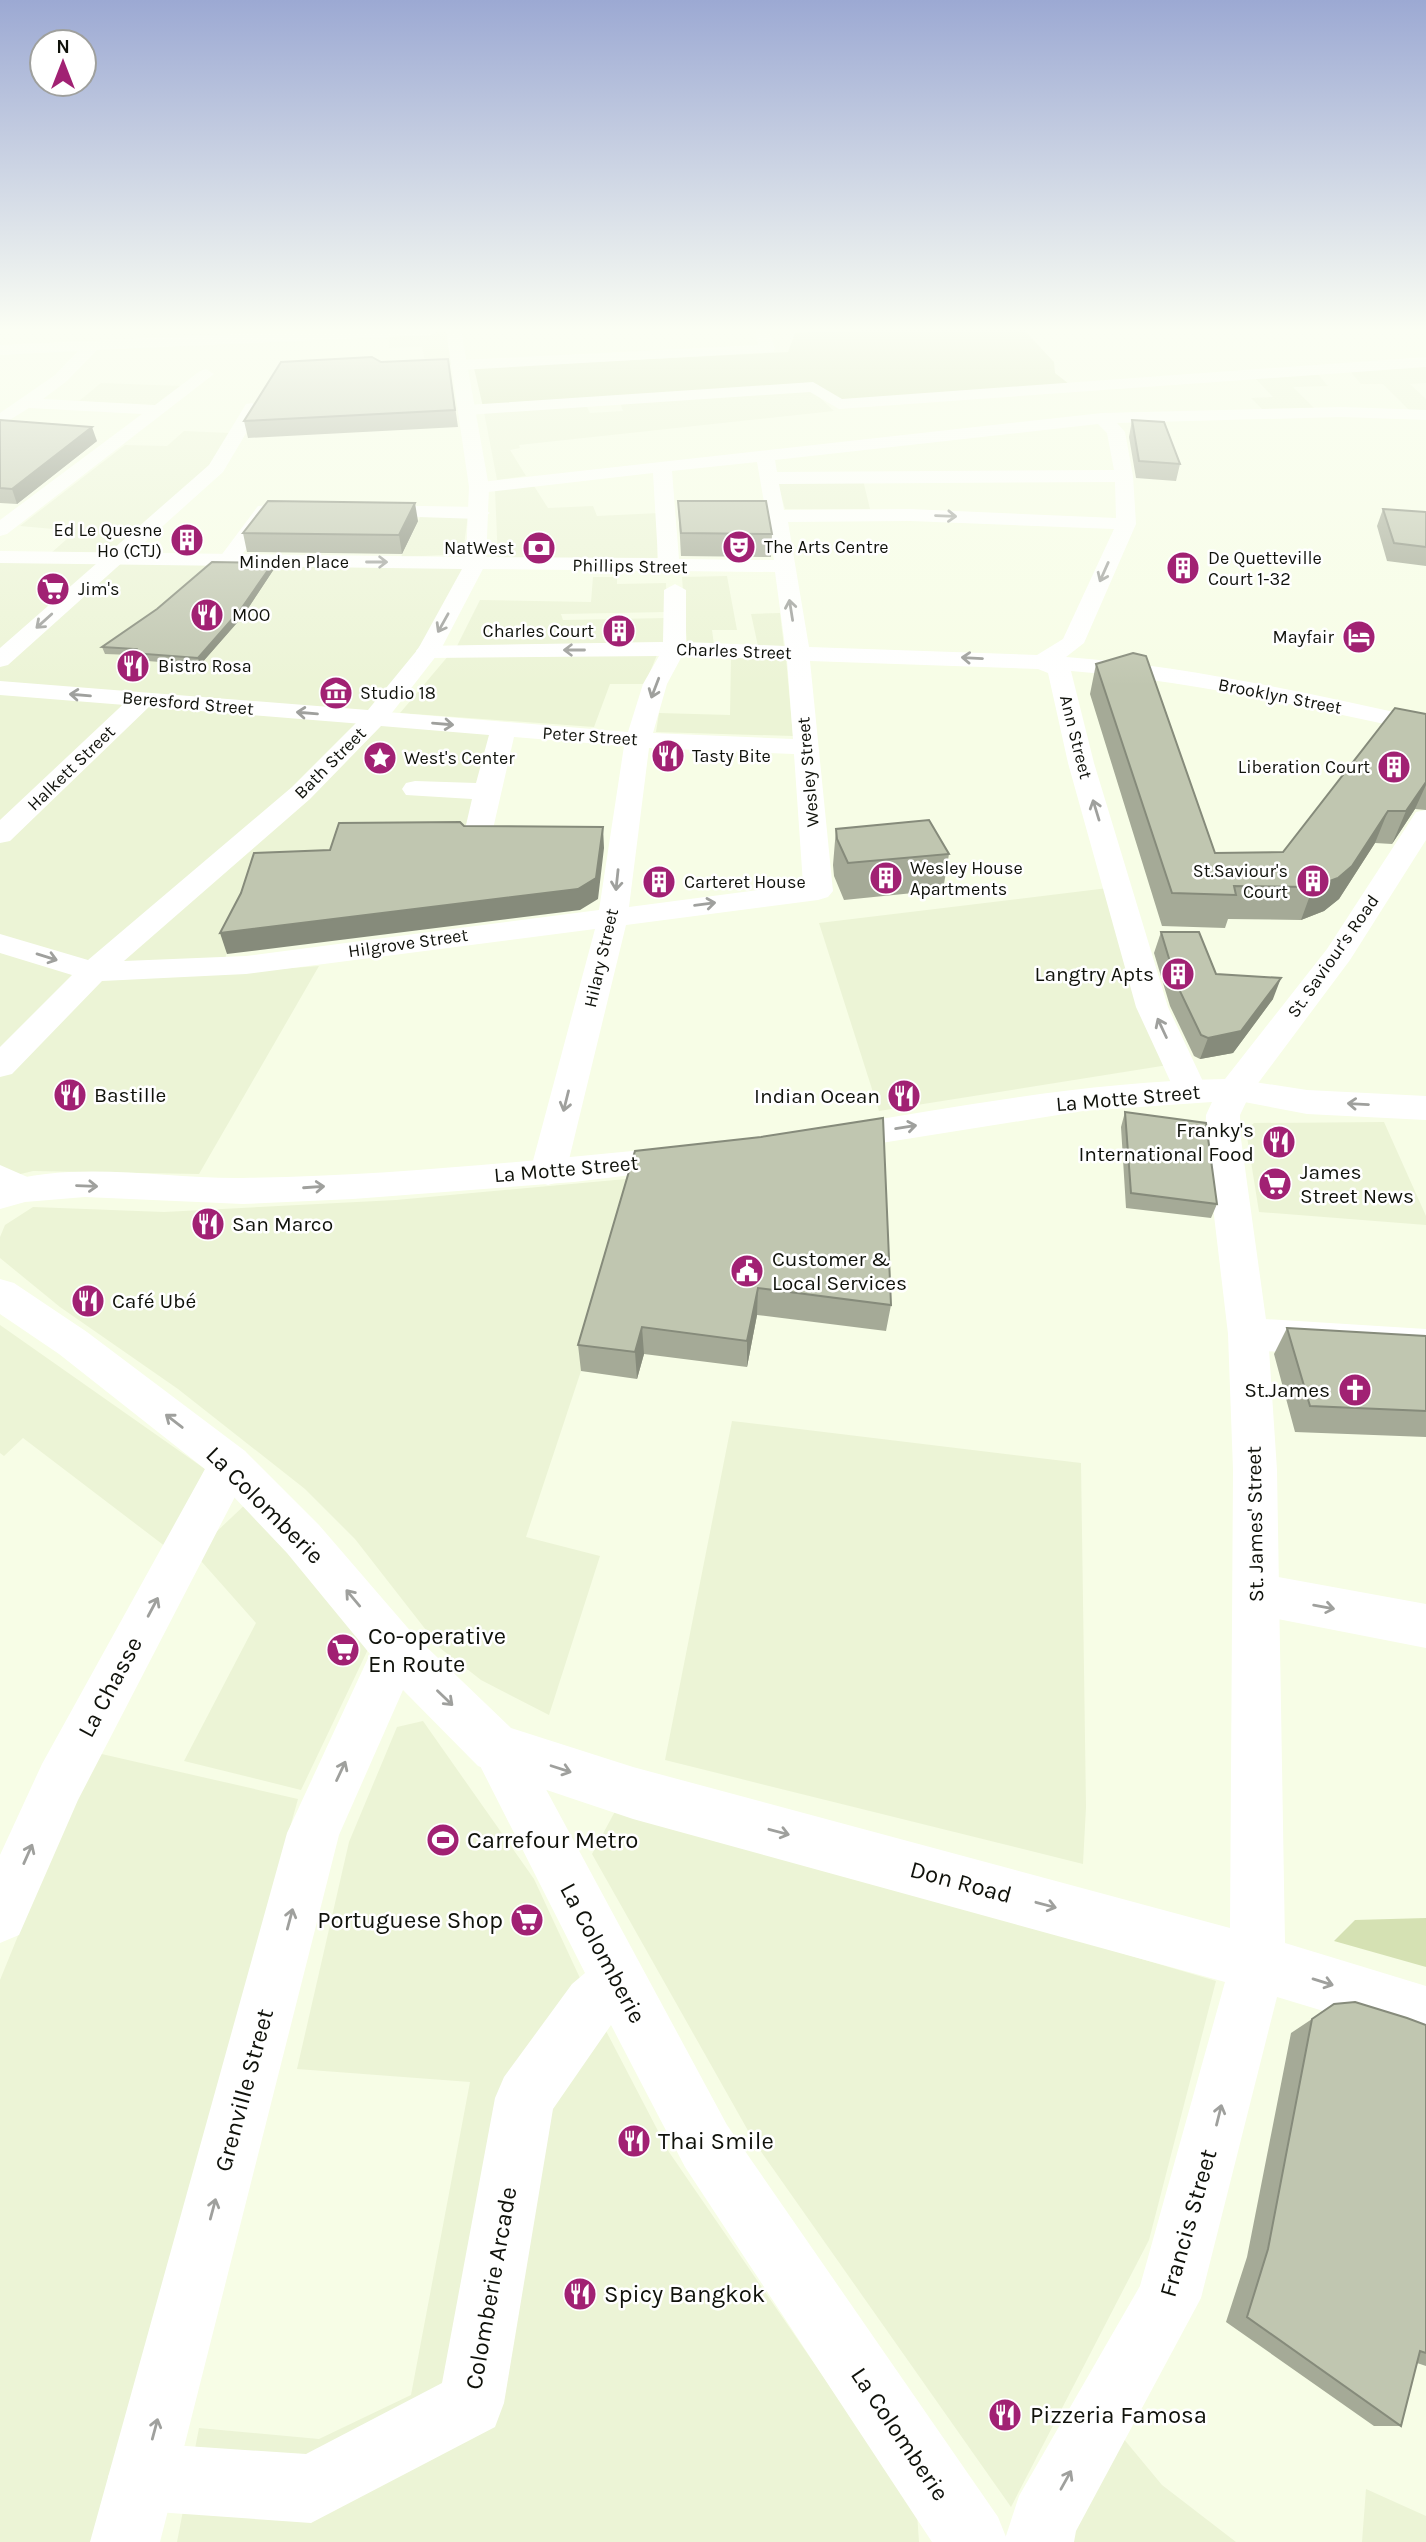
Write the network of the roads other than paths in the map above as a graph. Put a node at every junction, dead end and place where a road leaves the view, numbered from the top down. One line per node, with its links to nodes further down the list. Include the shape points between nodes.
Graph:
1 (108, 449): 16 (street)
2 (227, 449): 18 (street, via 216,468)
3 (473, 449): 10 (street, Bath Street)
4 (837, 449): 6 (street)
5 (1119, 449): 8 (street)
6 (765, 457): 7 (street); 9 (street, Wesley Street)
7 (662, 468): 10 (street); 22 (street)
8 (1124, 476): 9 (street); 15 (street)
9 (771, 478): 14 (street, Wesley Street, via 775,514)
10 (479, 487): 13 (street, Bath Street)
11 (305, 510): 19 (street, via 265,510)
12 (346, 511): 13 (street)
13 (480, 513): 20 (street, Bath Street)
14 (780, 516): 15 (street, one-way to 15, via 910,515); 21 (street, Wesley Street)
15 (1126, 524): 24 (street, one-way to 24)
16 (0, 530)
17 (0, 557): 18 (street, Minden Place)
18 (113, 559): 19 (street, Minden Place); 28 (street, one-way to 28)
19 (227, 561): 20 (street, Minden Place, one-way to 20)
20 (476, 563): 22 (street, Phillips Street); 26 (street, Bath Street, one-way to 26)
21 (784, 566): 22 (street, Phillips Street); 27 (street, Wesley Street, one-way to 21)
22 (669, 567)
23 (675, 590): 25 (street)
24 (1073, 643): 29 (street); 30 (street, Brooklyn Street, via 1095,659)
25 (674, 649): 26 (street, Charles Street, one-way to 26); 27 (street, Charles Street); 36 (street, Hilary Street, one-way to 36, via 655,684)
26 (428, 651): 33 (street, Bath Street)
27 (798, 653): 29 (street, Charles Street, one-way to 27); 37 (street, Wesley Street)
28 (0, 660)
29 (1041, 662): 30 (street, Brooklyn Street); 49 (street, Ann Street, one-way to 29, via 1152,1007 1081,763 1059,669)
30 (1132, 669): 34 (street, Brooklyn Street)
31 (0, 688): 32 (street, Beresford Street, one-way to 31)
32 (142, 700): 33 (street, Beresford Street, one-way to 32); 40 (street, Halkett Street)
33 (375, 718): 35 (street, Peter Street, one-way to 35); 47 (street, Bath Street, via 301,793)
34 (1426, 726)
35 (503, 729): 36 (street, Peter Street); 39 (street)
36 (638, 740): 37 (street, Peter Street); 45 (street, Hilary Street, one-way to 45, via 611,837)
37 (806, 747): 44 (street, Wesley Street)
38 (415, 789): 39 (street)
39 (487, 791): 43 (street, via 477,838)
40 (11, 813): 42 (street, Halkett Street)
41 (1426, 818): 50 (street, St. Saviour's Road, via 1339,954)
42 (0, 835)
43 (546, 837)
44 (818, 891): 45 (street, Hilgrove Street, one-way to 44)
45 (613, 916): 47 (street, Hilgrove Street, via 246,965); 54 (street, Hilary Street, one-way to 54)
46 (0, 943): 47 (street, Hilgrove Street, one-way to 47)
47 (93, 972): 48 (street, Bath Street)
48 (0, 1066)
49 (1190, 1090): 50 (street, La Motte Street); 52 (street, La Motte Street, one-way to 49, via 1100,1097)
50 (1235, 1090): 51 (street, La Motte Street, one-way to 50, via 1307,1102); 57 (street, St. James' Street, via 1223,1115 1223,1139)
51 (1426, 1108)
52 (801, 1144)
53 (720, 1154): 54 (street, La Motte Street)
54 (548, 1172): 55 (street, La Motte Street, one-way to 54, via 242,1191)
55 (6, 1187)
56 (0, 1294): 59 (street, La Colomberie, one-way to 56, via 73,1343)
57 (1248, 1334): 58 (street); 60 (street, St. James' Street)
58 (1426, 1345)
59 (230, 1464): 62 (street, La Colomberie, one-way to 59, via 303,1539); 64 (street, La Chasse, one-way to 59, via 60,1782)
60 (1257, 1594): 61 (street, one-way to 61); 65 (street, St. James' Street)
61 (1426, 1626)
62 (396, 1650): 63 (street, La Colomberie, one-way to 63); 68 (street, Grenville Street, one-way to 62, via 313,1833)
63 (496, 1748): 65 (street, Don Road, one-way to 65, via 633,1793); 66 (street, La Colomberie)
64 (0, 1916)
65 (1258, 1963): 67 (street, Don Road, one-way to 67); 71 (street, Francis Street, one-way to 65, via 1044,2521 1169,2298)
66 (617, 1981): 68 (street, Colomberie Arcade, via 592,2004 525,2098 471,2403 312,2489); 70 (street, La Colomberie, via 706,2146)
67 (1426, 2014)
68 (142, 2477): 69 (street, Grenville Street)
69 (125, 2542)
70 (973, 2542)
71 (1039, 2542)

